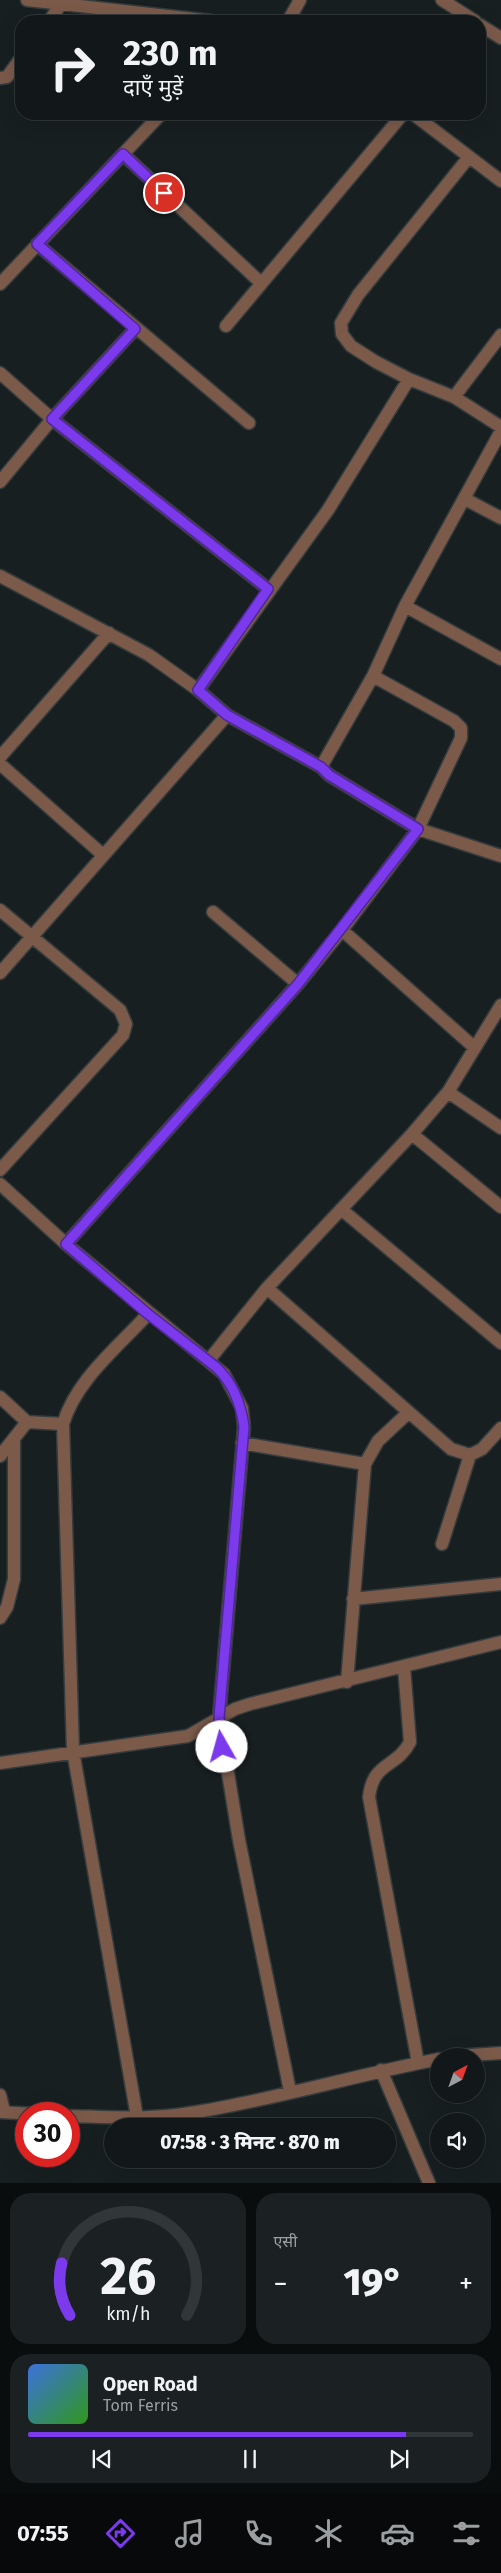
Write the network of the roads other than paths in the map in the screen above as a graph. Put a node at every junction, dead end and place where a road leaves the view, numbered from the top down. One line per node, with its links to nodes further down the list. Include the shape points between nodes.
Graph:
1 (27, 0): 4 (street)
2 (300, 0): 7 (street)
3 (442, 0): 8 (street)
4 (63, 2): 5 (street); 6 (street)
5 (53, 15)
6 (165, 15)
7 (291, 15)
8 (466, 15)
9 (486, 28): 10 (street)
10 (501, 38)
11 (15, 66): 12 (street, via 6,77)
12 (0, 78)
13 (155, 120): 16 (street)
14 (398, 120): 20 (street)
15 (421, 120): 17 (street)
16 (123, 154): 19 (street); 20 (street)
17 (469, 157): 18 (street); 26 (street, via 358,295 341,323 342,334 351,346)
18 (501, 182)
19 (37, 244): 21 (street); 23 (street)
20 (261, 283): 22 (street)
21 (0, 284)
22 (226, 326)
23 (135, 329): 28 (street); 29 (street)
24 (501, 335): 27 (street)
25 (0, 373): 28 (street)
26 (409, 379): 27 (street); 36 (street, via 328,510)
27 (454, 397): 30 (street)
28 (52, 419): 32 (street); 36 (street)
29 (249, 423)
30 (501, 426)
31 (501, 431): 33 (street)
32 (0, 482)
33 (465, 499): 34 (street); 37 (street)
34 (501, 518)
35 (0, 576): 38 (street)
36 (268, 589): 41 (street)
37 (405, 606): 39 (street); 40 (street)
38 (109, 634): 41 (street, via 149,655); 43 (street)
39 (501, 658)
40 (373, 676): 45 (street); 46 (street, via 461,728 461,738)
41 (198, 690): 42 (street)
42 (227, 715): 45 (street); 47 (street)
43 (0, 757)
44 (0, 764): 47 (street)
45 (321, 767): 46 (street)
46 (418, 829): 48 (street); 51 (street)
47 (104, 855): 52 (street)
48 (501, 856)
49 (0, 910): 52 (street)
50 (212, 912): 54 (street)
51 (342, 930): 54 (street); 56 (street)
52 (32, 938): 53 (street); 60 (street, via 120,1010 126,1024 123,1035)
53 (0, 974)
54 (298, 984): 64 (street)
55 (501, 1006): 56 (street)
56 (475, 1048): 57 (street)
57 (448, 1092): 58 (street); 59 (street)
58 (501, 1128)
59 (412, 1134): 62 (street); 63 (street)
60 (0, 1170)
61 (0, 1184): 64 (street)
62 (501, 1207)
63 (341, 1209): 65 (street); 67 (street)
64 (66, 1244): 66 (street)
65 (267, 1288): 68 (street); 70 (street)
66 (148, 1314): 68 (street); 72 (street, via 80,1388)
67 (501, 1343)
68 (209, 1360): 75 (street, via 224,1374 242,1408)
69 (0, 1397): 71 (street)
70 (409, 1412): 76 (street, via 451,1449); 78 (street, via 378,1441)
71 (28, 1422): 72 (street); 74 (street)
72 (63, 1424): 87 (street)
73 (501, 1428): 76 (street, via 482,1449)
74 (14, 1440): 77 (street); 82 (street, via 14,1580 7,1607)
75 (242, 1444): 78 (street); 86 (street)
76 (470, 1455): 79 (street)
77 (0, 1456)
78 (365, 1464): 81 (street)
79 (442, 1544)
80 (501, 1584): 81 (street)
81 (353, 1599): 85 (street)
82 (0, 1618)
83 (501, 1642): 84 (street)
84 (404, 1667): 85 (street); 92 (street, via 410,1742 405,1751 374,1775 369,1797)
85 (347, 1682): 86 (street, via 266,1700 235,1709)
86 (219, 1718): 87 (street, via 188,1736); 94 (street, via 239,1840)
87 (73, 1751): 88 (street); 99 (street)
88 (0, 1763)
89 (501, 2053): 90 (street)
90 (485, 2054)
91 (430, 2061): 92 (street)
92 (418, 2063): 93 (street)
93 (381, 2070): 94 (street); 100 (street)
94 (290, 2092): 99 (street, via 191,2113)
95 (0, 2095): 96 (street)
96 (2, 2112): 97 (street)
97 (15, 2113)
98 (80, 2116): 99 (street)
99 (137, 2117)
100 (427, 2180): 101 (street)
101 (414, 2183)

